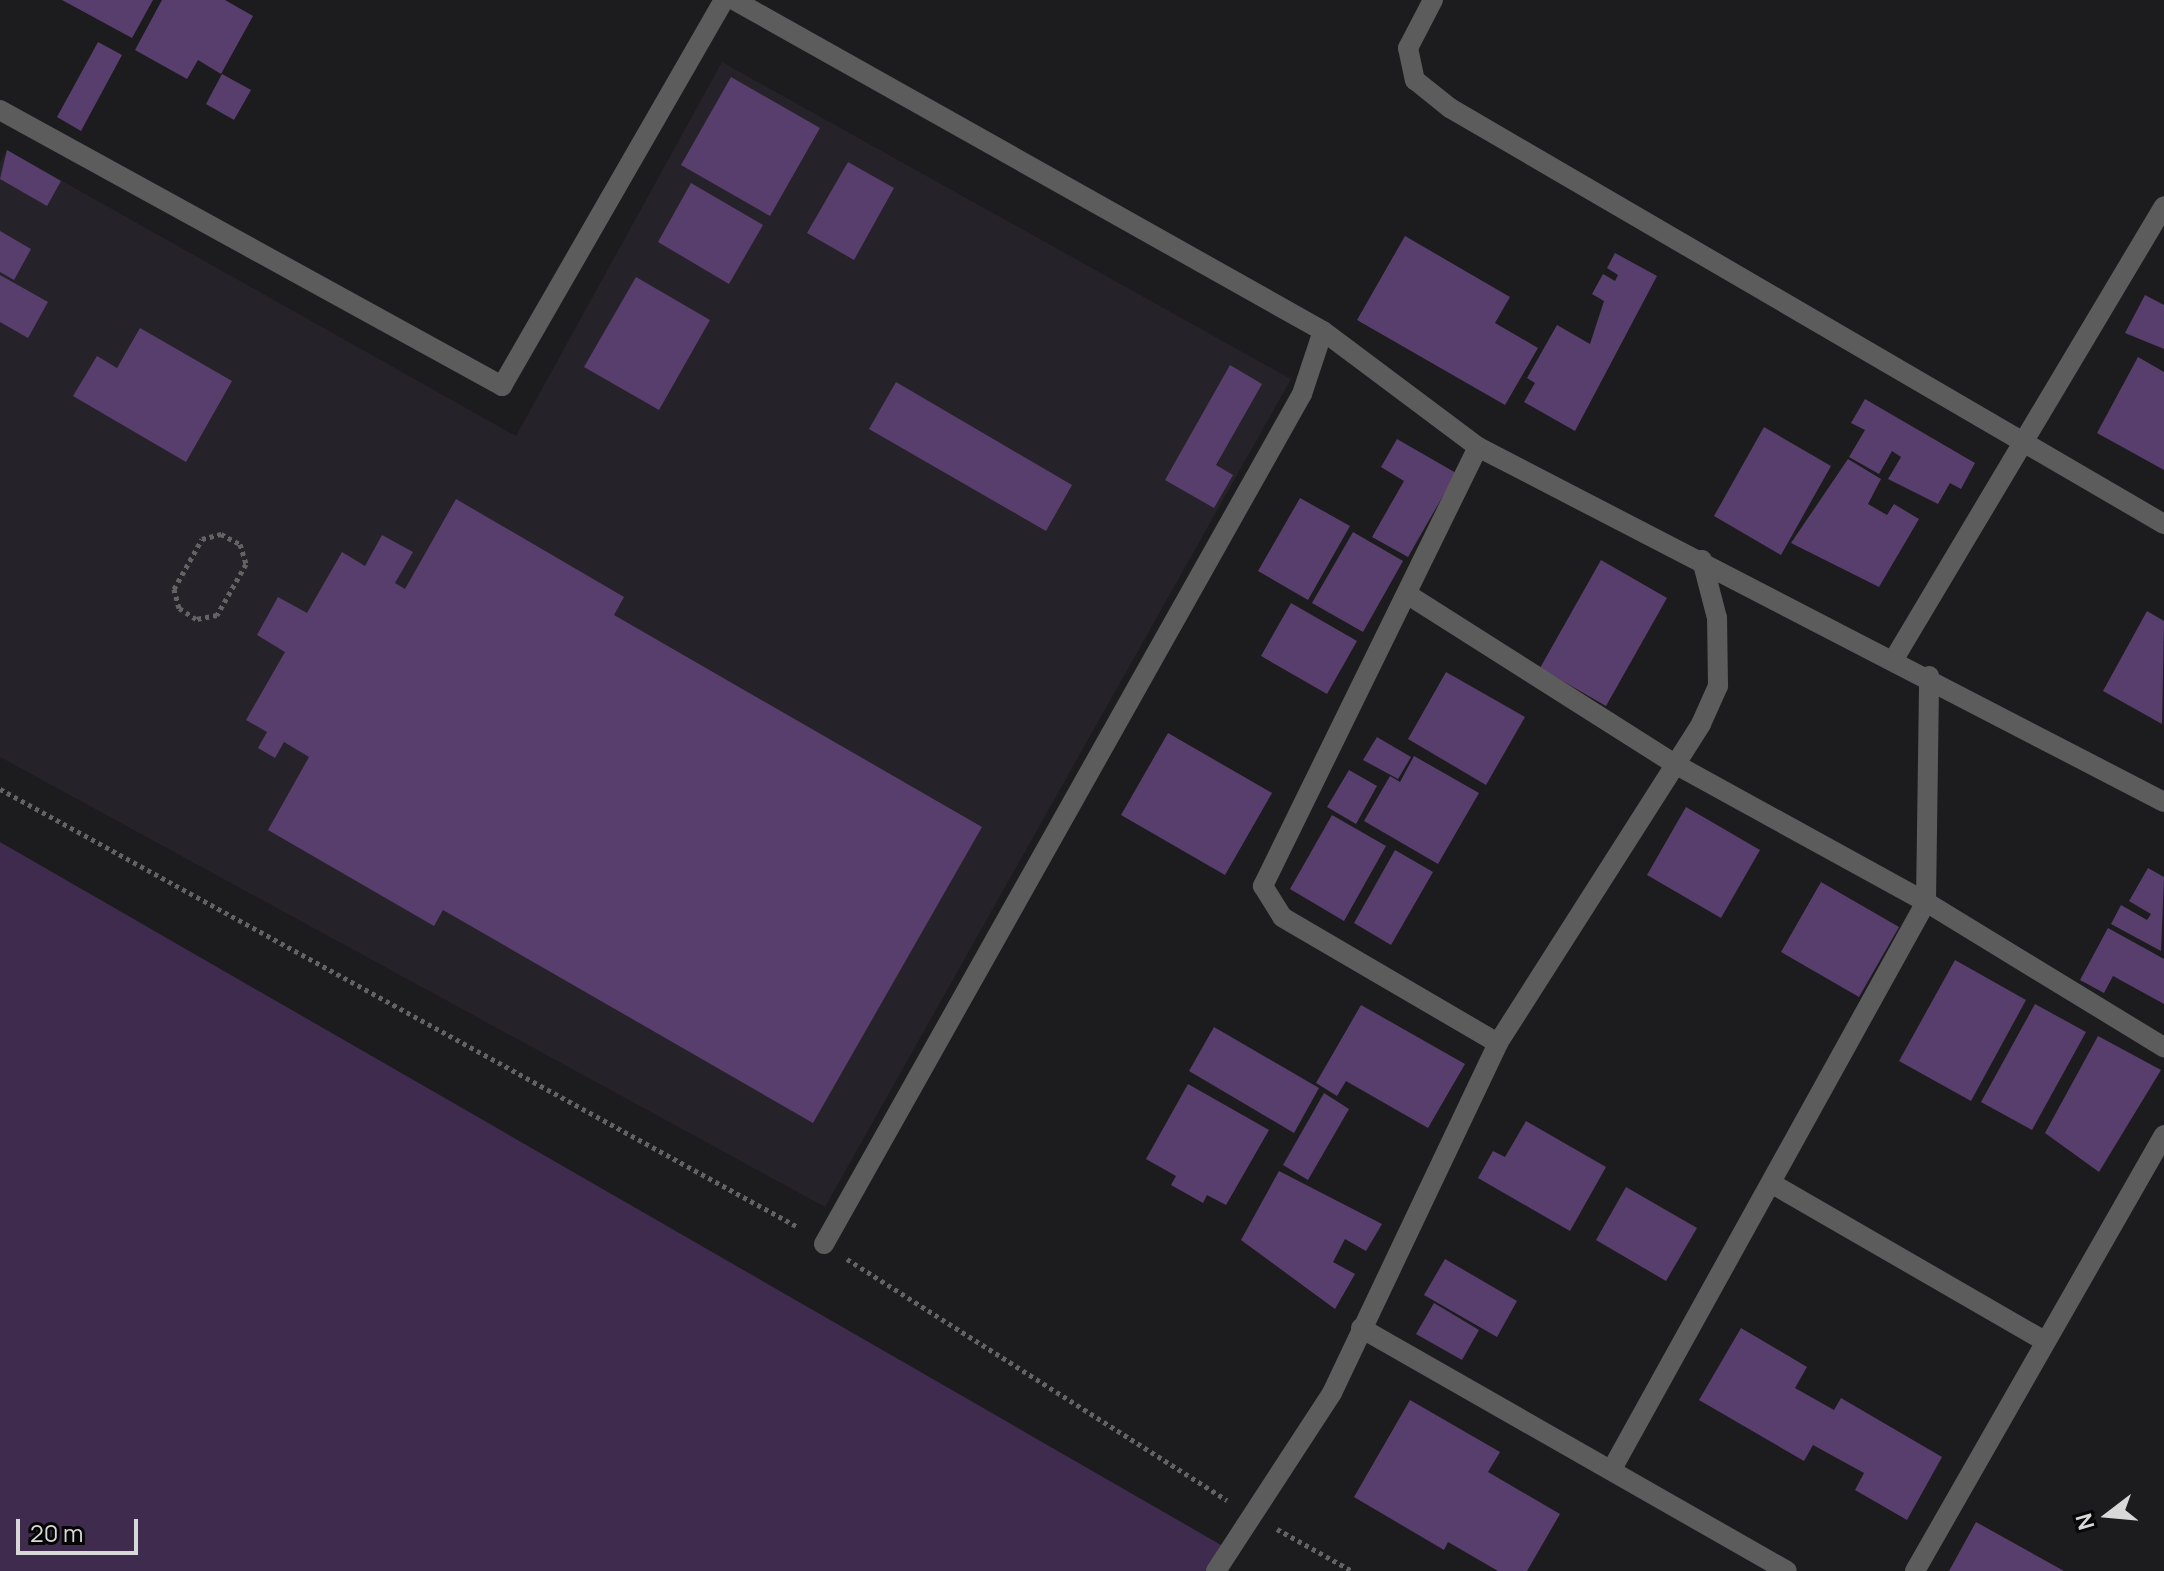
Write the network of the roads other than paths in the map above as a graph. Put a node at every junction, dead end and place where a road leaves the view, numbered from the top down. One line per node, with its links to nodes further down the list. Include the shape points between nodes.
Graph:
1 (724, 0): 4 (street, via 502,386)
2 (734, 0): 6 (street)
3 (1433, 0): 8 (street, via 1408,48 1415,80 1450,108)
4 (0, 110)
5 (2164, 206): 8 (street)
6 (1323, 331): 7 (street); 21 (street, via 1302,394)
7 (1478, 447): 10 (street); 11 (street)
8 (2026, 447): 9 (street); 12 (street)
9 (2164, 524)
10 (1702, 560): 12 (street); 14 (street, via 1717,618 1718,686)
11 (1410, 596): 14 (street); 17 (street, via 1263,886 1282,917)
12 (1894, 659): 13 (street)
13 (1929, 676): 15 (street); 16 (street)
14 (1673, 763): 16 (street); 17 (street)
15 (2164, 802)
16 (1926, 902): 18 (street); 20 (street)
17 (1498, 1043): 22 (street)
18 (2164, 1047)
19 (2164, 1135): 23 (street)
20 (1776, 1186): 23 (street); 24 (street)
21 (824, 1244)
22 (1361, 1328): 24 (street); 25 (street, via 1332,1393)
23 (2043, 1340): 27 (street)
24 (1612, 1469): 26 (street)
25 (1216, 1571)
26 (1787, 1571)
27 (1915, 1571)

